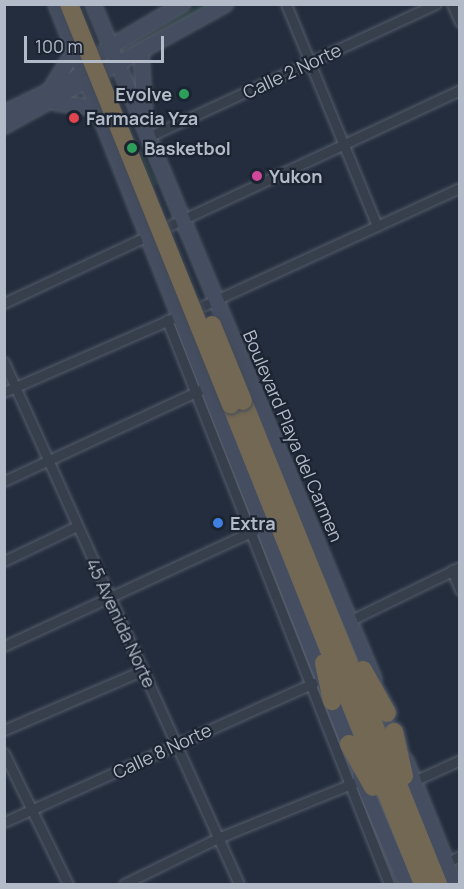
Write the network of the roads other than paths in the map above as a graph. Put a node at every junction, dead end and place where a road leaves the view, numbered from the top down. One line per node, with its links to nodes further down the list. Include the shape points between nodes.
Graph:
1 (56, 4): 12 (main road)
2 (69, 4): 37 (highway, bridge)
3 (81, 4): 37 (highway, bridge)
4 (93, 4): 11 (main road, Boulevard Playa del Carmen)
5 (183, 4): 11 (main road)
6 (226, 4): 13 (main road)
7 (286, 4): 14 (street)
8 (436, 4): 14 (street, Calle 2 Norte)
9 (452, 4): 10 (street)
10 (459, 22)
11 (110, 46): 15 (main road, Boulevard Playa del Carmen); 16 (main road)
12 (75, 50): 16 (main road); 19 (main road)
13 (141, 52): 15 (main road); 23 (main road)
14 (311, 62): 23 (street, Calle 2 Norte); 24 (street)
15 (118, 67): 17 (main road); 23 (main road, Boulevard Playa del Carmen)
16 (83, 71): 17 (main road); 19 (main road)
17 (88, 84): 19 (main road); 20 (main road)
18 (459, 90): 24 (street)
19 (49, 98): 20 (main road); 21 (main road); 22 (main road)
20 (98, 108): 28 (main road)
21 (4, 112)
22 (4, 126)
23 (147, 134): 26 (main road, Boulevard Playa del Carmen)
24 (344, 144): 26 (street); 27 (street)
25 (459, 188): 27 (street)
26 (182, 221): 28 (street); 30 (main road, Boulevard Playa del Carmen)
27 (377, 226): 30 (street)
28 (150, 236): 29 (street); 31 (main road)
29 (4, 303)
30 (217, 303): 31 (street); 50 (main road, Boulevard Playa del Carmen)
31 (181, 315): 32 (street); 35 (main road)
32 (167, 320): 34 (street); 35 (street)
33 (4, 362): 34 (street, 45 Avenida Norte)
34 (16, 387): 36 (street); 39 (street, 45 Avenida Norte)
35 (202, 389): 37 (main road); 38 (street); 39 (street)
36 (4, 392)
37 (230, 405): 38 (main road); 41 (main road); 49 (highway)
38 (210, 429): 40 (street)
39 (48, 461): 42 (street); 43 (street, 45 Avenida Norte)
40 (222, 461): 41 (main road); 44 (street)
41 (240, 472): 44 (main road)
42 (4, 480)
43 (77, 526): 45 (street); 48 (street, 45 Avenida Norte)
44 (257, 530): 48 (street); 53 (main road)
45 (4, 561)
46 (455, 569): 47 (street); 50 (street)
47 (459, 590)
48 (111, 599): 51 (street); 52 (street, 45 Avenida Norte)
49 (320, 609): 54 (highway); 55 (highway); 66 (highway)
50 (351, 620): 55 (main road, Boulevard Playa del Carmen)
51 (4, 646)
52 (143, 670): 56 (street); 59 (street, 45 Avenida Norte)
53 (315, 681): 54 (main road); 59 (street, Calle 8 Norte); 63 (street)
54 (332, 701): 58 (main road)
55 (387, 713): 57 (main road, Boulevard Playa del Carmen)
56 (4, 730)
57 (394, 732): 62 (main road, Boulevard Playa del Carmen); 66 (highway)
58 (349, 744): 63 (main road); 66 (highway)
59 (177, 745): 64 (street, Calle 8 Norte); 67 (street, 45 Avenida Norte)
60 (4, 753): 64 (street)
61 (459, 760): 62 (street)
62 (414, 781): 69 (main road, Boulevard Playa del Carmen)
63 (354, 782): 67 (street); 73 (street); 74 (main road)
64 (29, 809): 65 (street, Calle 8 Norte); 70 (street)
65 (4, 822)
66 (408, 830): 75 (highway); 76 (highway)
67 (218, 838): 71 (street); 72 (street, 45 Avenida Norte)
68 (459, 856): 69 (street)
69 (446, 863): 77 (main road, Boulevard Playa del Carmen)
70 (68, 885)
71 (124, 885)
72 (239, 885)
73 (388, 885)
74 (406, 885)
75 (423, 885)
76 (438, 885)
77 (454, 885)

